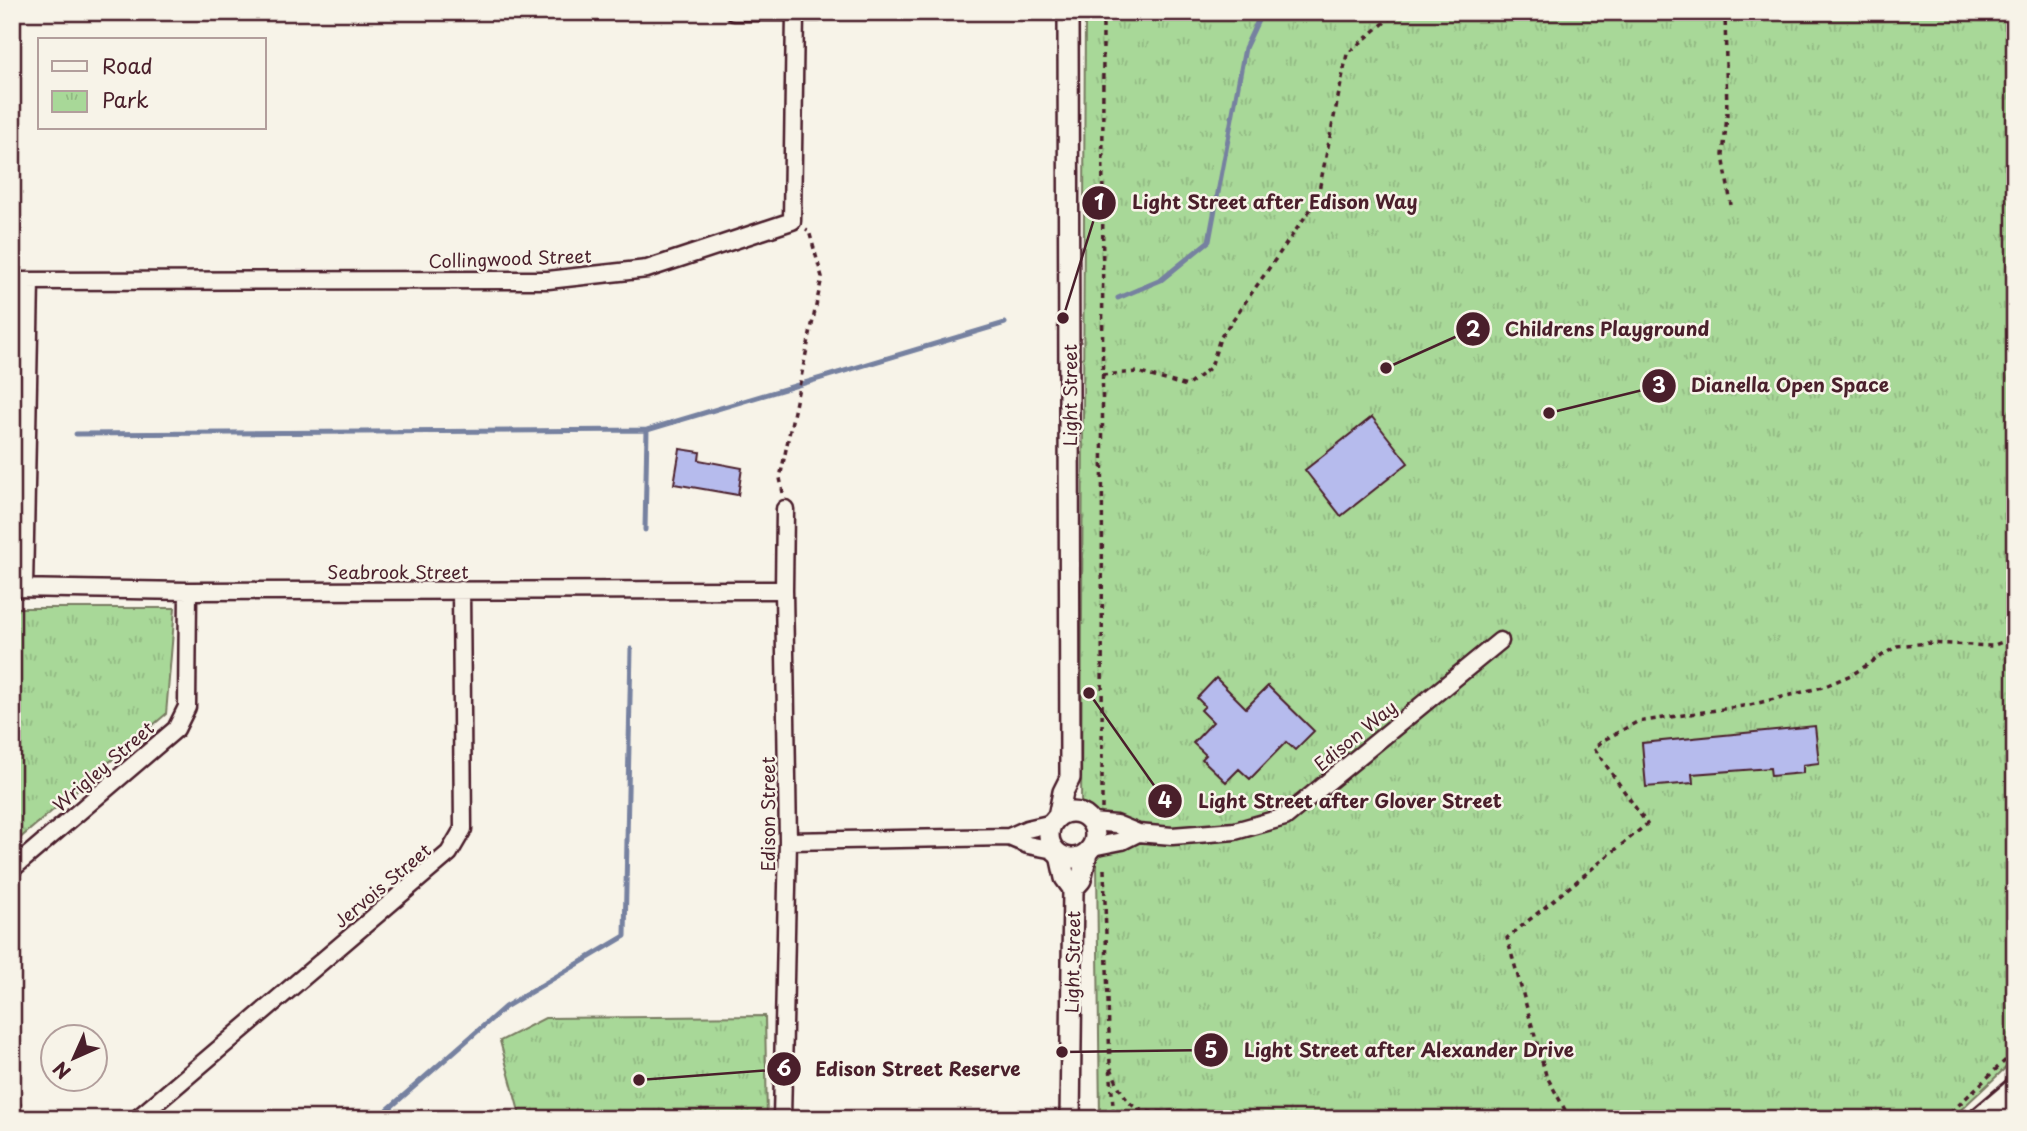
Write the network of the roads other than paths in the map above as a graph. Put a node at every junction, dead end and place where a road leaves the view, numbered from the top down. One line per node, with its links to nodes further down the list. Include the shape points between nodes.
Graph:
1 (734, 12): 4 (street)
2 (819, 12): 4 (street)
3 (1069, 12): 13 (street, Light Street)
4 (795, 13): 6 (street, Collingwood Street, via 792,221 647,269 548,280)
5 (12, 281): 6 (street, Collingwood Street)
6 (30, 281): 8 (street)
7 (785, 509): 10 (street, Edison Street)
8 (18, 588): 11 (street, Seabrook Street)
9 (461, 590): 10 (street, Seabrook Street); 11 (street, Seabrook Street); 24 (street, Jervois Street, via 463,829 449,853)
10 (783, 590): 18 (street, Edison Street)
11 (188, 591): 21 (street, Wrigley Street, via 187,707 176,729)
12 (1500, 641): 16 (street, Edison Way, via 1285,817 1235,831 1172,836)
13 (1070, 778): 14 (street, Light Street); 15 (street, Light Street)
14 (1055, 820): 15 (street, via 1072,812); 17 (street); 20 (street, via 1049,836)
15 (1091, 820): 16 (street, Edison Way); 19 (street)
16 (1138, 833): 19 (street, Edison Way)
17 (1009, 837): 18 (street); 20 (street)
18 (788, 841): 25 (street, Edison Street)
19 (1094, 848): 20 (street, via 1075,859); 22 (street, Light Street)
20 (1057, 853): 22 (street, Light Street)
21 (12, 869)
22 (1073, 889): 26 (street, Light Street)
23 (2015, 1091): 27 (main road)
24 (136, 1119)
25 (782, 1119)
26 (1070, 1119)
27 (1982, 1119)

